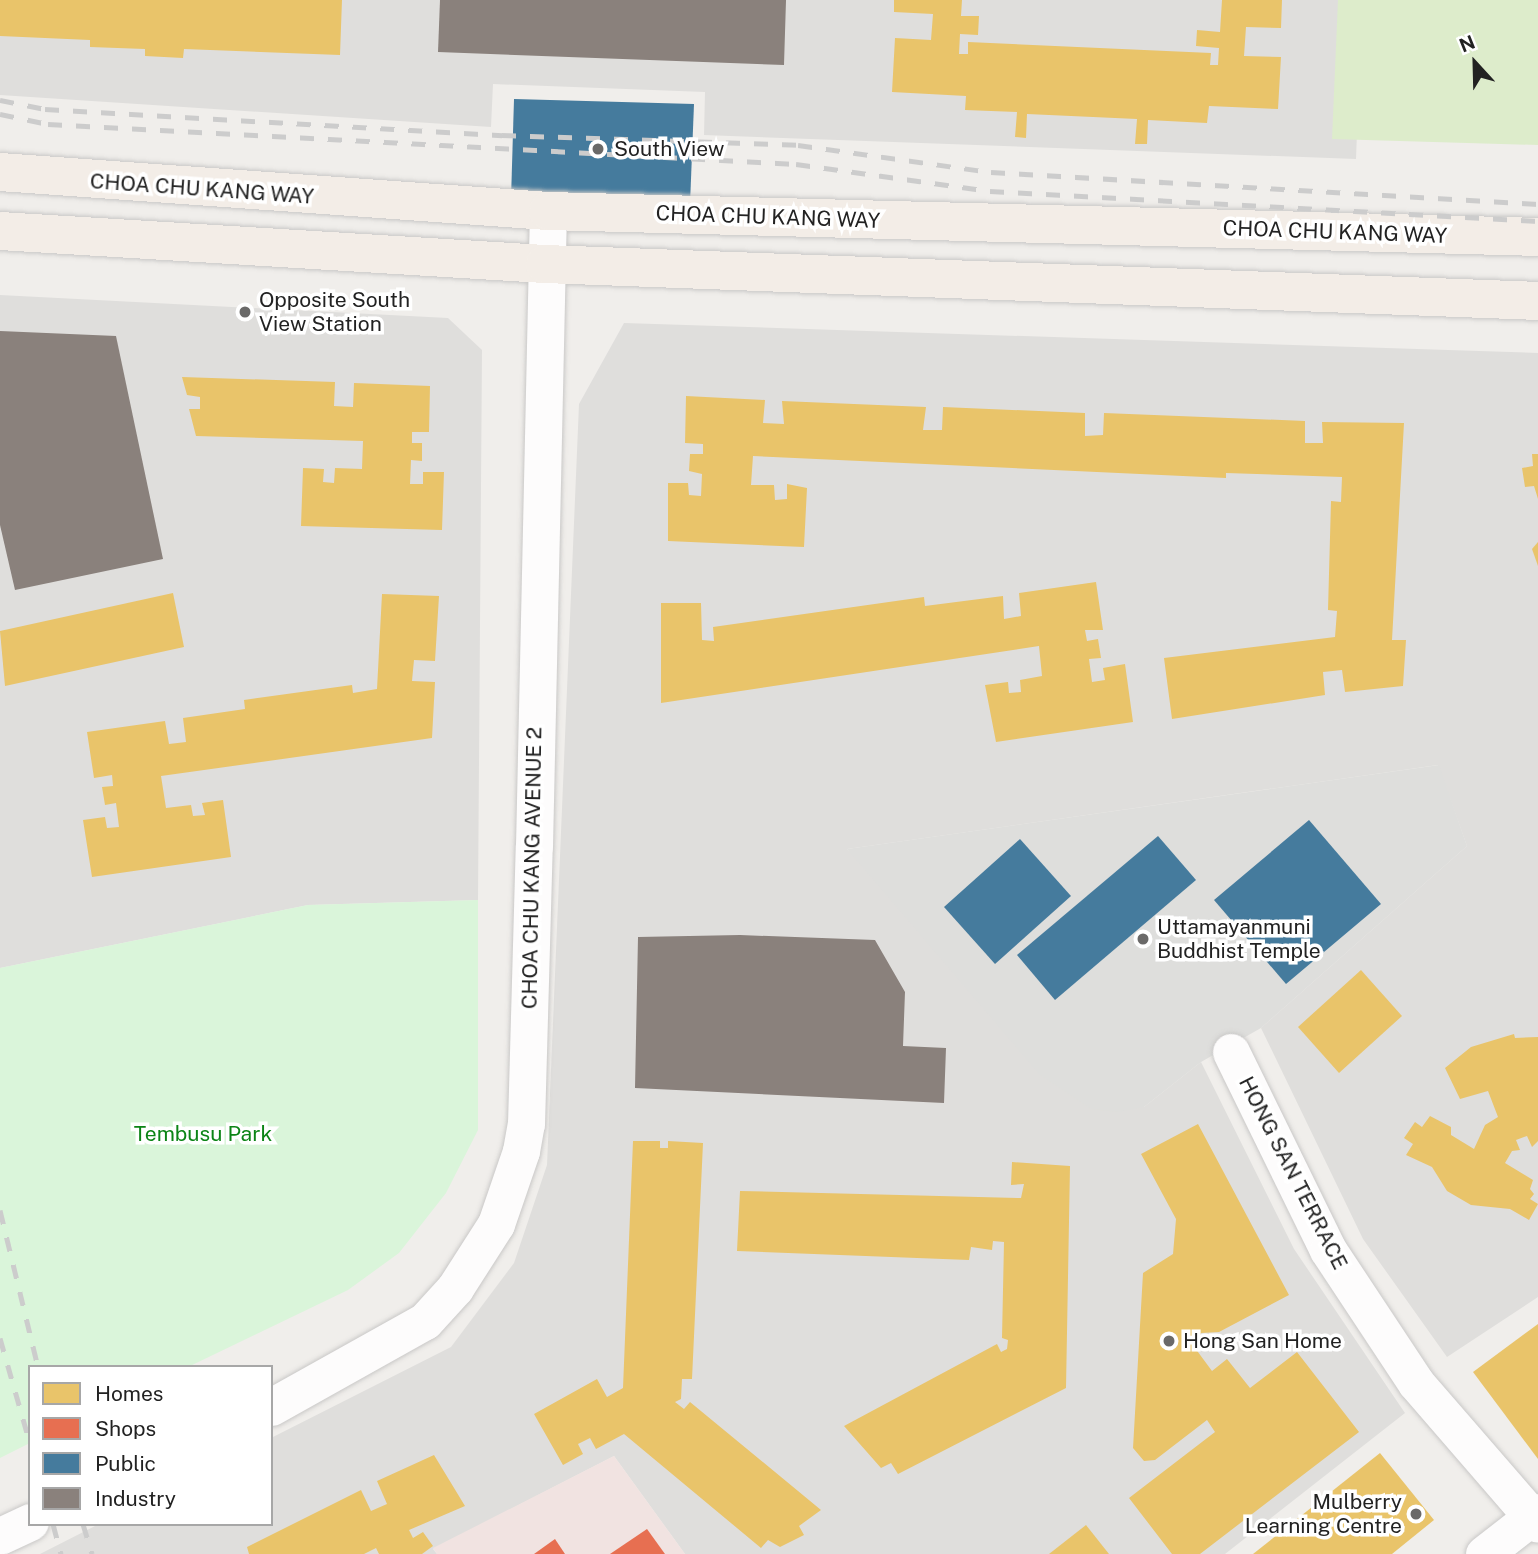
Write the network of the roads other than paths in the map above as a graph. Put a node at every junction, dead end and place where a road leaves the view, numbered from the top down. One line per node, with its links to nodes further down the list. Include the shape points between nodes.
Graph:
1 (0, 172): 2 (main road, CHOA CHU KANG WAY, via 91,182)
2 (548, 211): 4 (main road, CHOA CHU KANG WAY); 5 (street, CHOA CHU KANG AVENUE 2)
3 (0, 231): 5 (main road)
4 (1538, 237)
5 (545, 264): 6 (main road); 8 (street, CHOA CHU KANG AVENUE 2, via 546,439 526,1124 521,1151 496,1224 455,1288 425,1321)
6 (1538, 302)
7 (1231, 1052): 9 (street, HONG SAN TERRACE, via 1335,1261 1416,1383)
8 (273, 1406)
9 (1536, 1517): 12 (street)
10 (28, 1523): 11 (street)
11 (0, 1536)
12 (1484, 1554)

